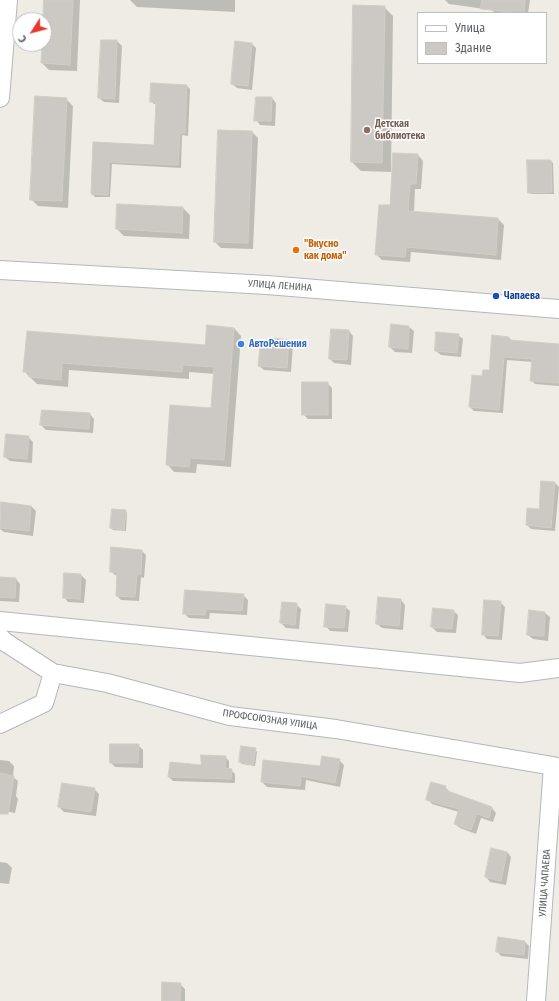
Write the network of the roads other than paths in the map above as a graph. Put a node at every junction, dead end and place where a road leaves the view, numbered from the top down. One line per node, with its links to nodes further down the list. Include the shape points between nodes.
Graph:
1 (8, 0): 2 (street)
2 (0, 98)
3 (0, 270): 4 (street, УЛИЦА ЛЕНИНА, via 267,285)
4 (559, 309)
5 (0, 621): 7 (street, via 520,673)
6 (0, 637): 8 (street, ПРОФСОЮЗНАЯ УЛИЦА)
7 (559, 668)
8 (52, 673): 9 (street, via 44,703); 10 (street, ПРОФСОЮЗНАЯ УЛИЦА, via 107,683 230,716 336,729)
9 (0, 724)
10 (556, 767): 11 (street, УЛИЦА ЧАПАЕВА)
11 (536, 1001)

